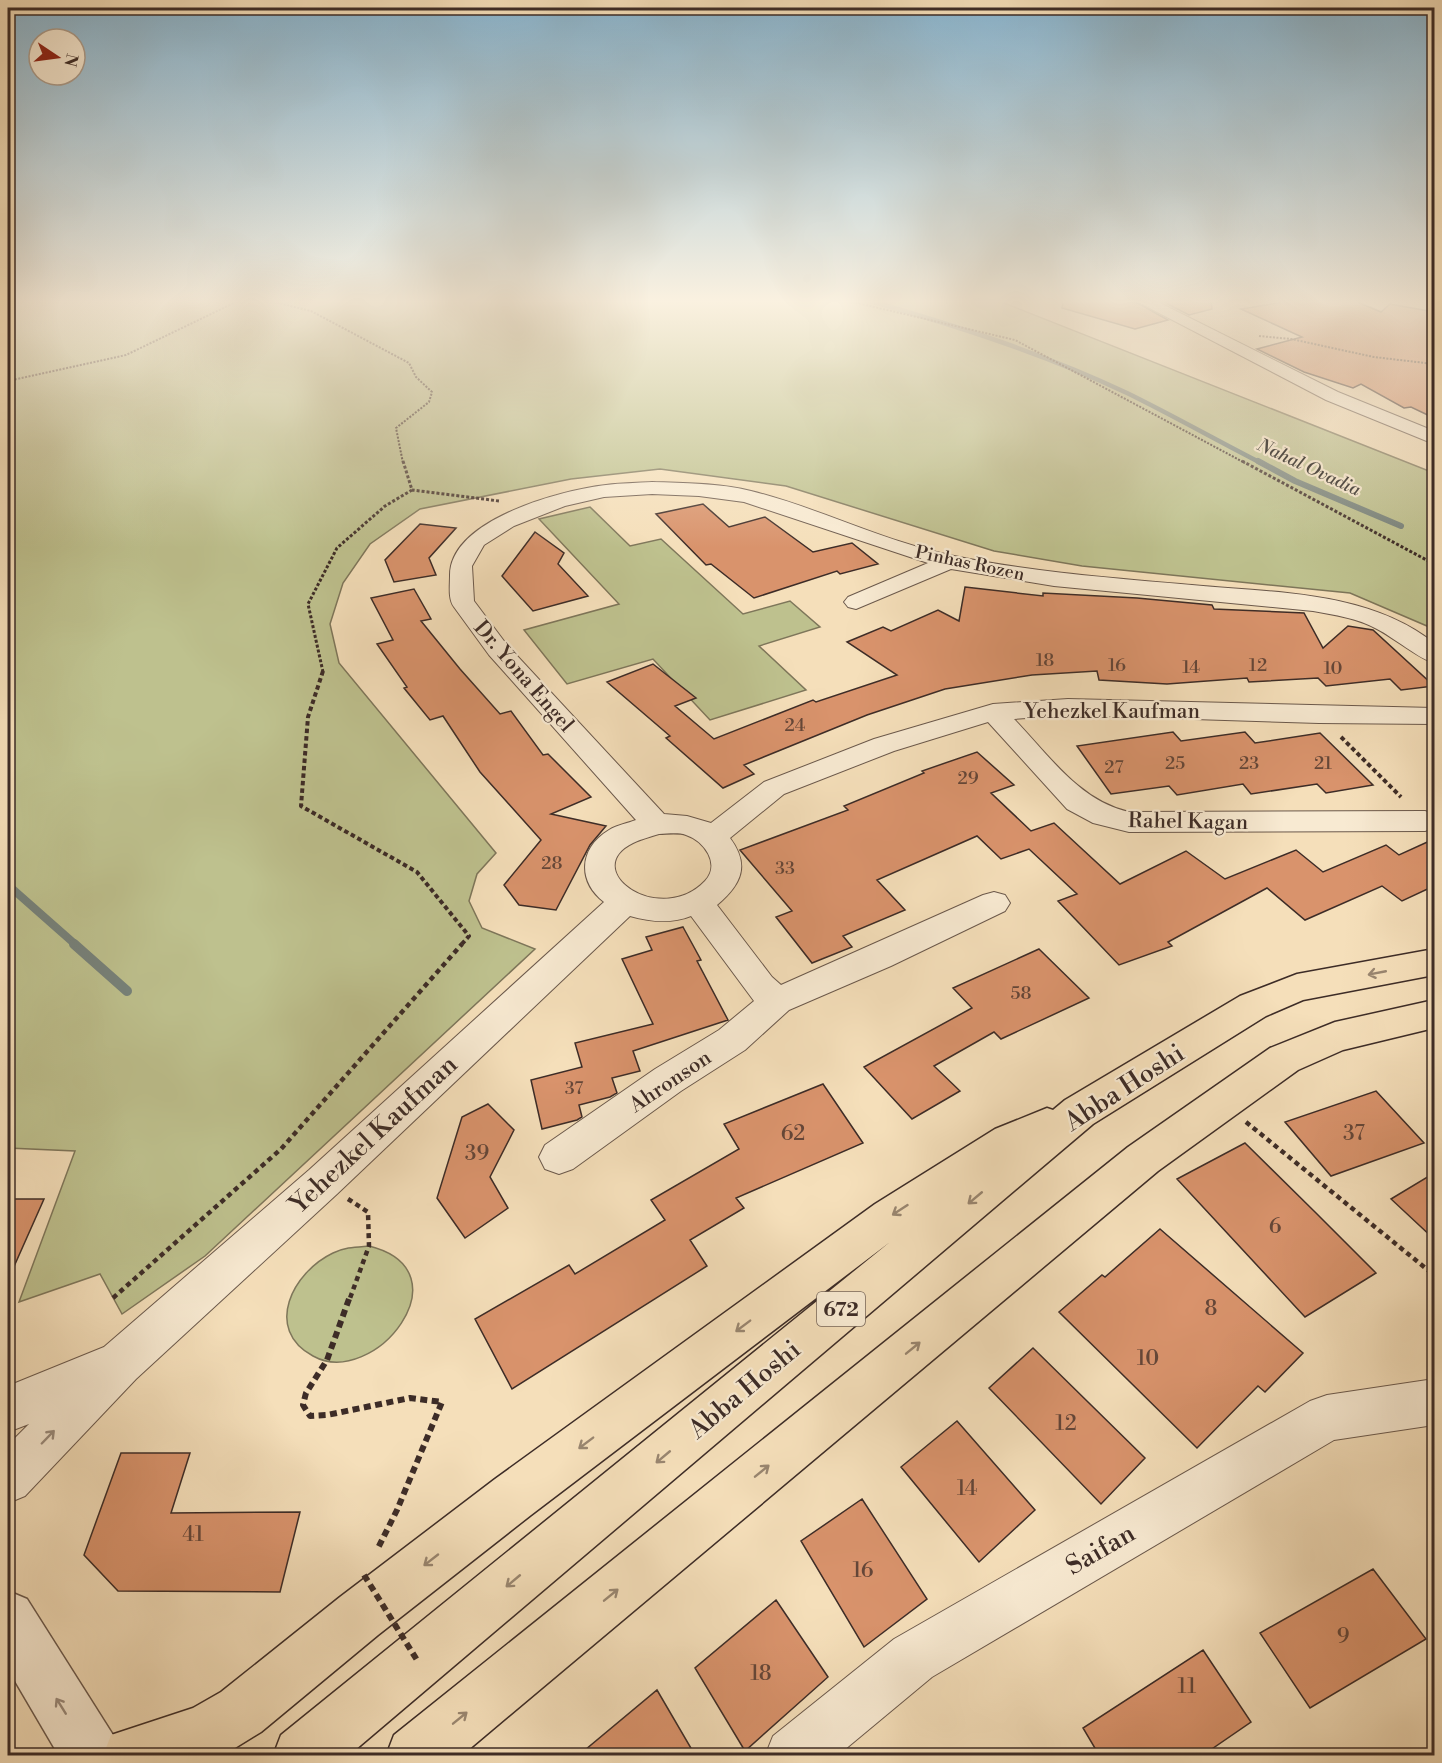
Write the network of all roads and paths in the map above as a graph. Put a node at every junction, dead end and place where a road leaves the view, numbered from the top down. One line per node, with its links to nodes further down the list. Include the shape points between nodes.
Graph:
1 (423, 383): 5 (path, via 432,392 429,402 396,428)
2 (1096, 383): 9 (path)
3 (1307, 383): 4 (street)
4 (1434, 438)
5 (412, 490): 6 (path, via 489,498); 29 (path, via 385,506 337,548 308,604 323,672 308,717 301,806 417,872 470,936 281,1149)
6 (531, 512): 7 (street, Pinhas Rozen); 8 (street, Pinhas Rozen, via 604,491 699,490 747,496)
7 (506, 521): 16 (street, Dr. Yona Engel, via 475,541 461,566 462,602 498,650)
8 (949, 562): 10 (street); 11 (street, Pinhas Rozen, via 1054,579 1313,604 1360,613 1383,622)
9 (1434, 564)
10 (856, 602)
11 (1434, 656)
12 (993, 712): 13 (street, Yehezkel Kaufman, via 1068,707); 15 (street, Rahel Kagan, via 1077,802 1103,816 1130,822); 17 (street, Yehezkel Kaufman, via 884,745 774,788)
13 (1319, 716): 14 (street, Yehezkel Kaufman); 15 (path)
14 (1434, 716)
15 (1425, 821)
16 (656, 824): 17 (street, via 696,828); 18 (street, via 618,837 598,863 604,885)
17 (712, 837): 19 (street, via 724,849 728,864 725,878 715,892)
18 (624, 903): 19 (street, via 661,911); 27 (street, Yehezkel Kaufman)
19 (698, 903): 22 (street, via 760,986)
20 (994, 903): 22 (street, Ahronson)
21 (1434, 962): 24 (main road, Abba Hoshi / 672, one-way to 24, via 1297,988 1253,1006)
22 (777, 1001): 26 (street, Ahronson, via 732,1040)
23 (1434, 1014): 41 (main road, one-way to 23, via 1143,1159 1284,1059 1335,1037)
24 (1079, 1112): 37 (main road, Abba Hoshi / 672, one-way to 37); 39 (main road, one-way to 39, via 1009,1141 890,1217 495,1511 242,1712 206,1733)
25 (1265, 1138): 28 (path)
26 (559, 1157)
27 (323, 1182): 30 (street, Yehezkel Kaufman); 34 (path, via 368,1212 369,1246 327,1360 303,1405 310,1416 410,1398 442,1402)
28 (1434, 1275)
29 (113, 1298)
30 (120, 1363): 32 (street, Yehezkel Kaufman); 33 (street, Yehezkel Kaufman, one-way to 30)
31 (1434, 1402): 42 (street, Saifan, via 1327,1418 913,1658)
32 (8, 1409)
33 (8, 1479)
34 (374, 1556)
35 (369, 1566): 37 (path, bridge, via 364,1575)
36 (8, 1618): 38 (street, one-way to 36)
37 (417, 1660): 40 (main road, Abba Hoshi / 672)
38 (92, 1755)
39 (132, 1755)
40 (302, 1755)
41 (415, 1755)
42 (793, 1755)

